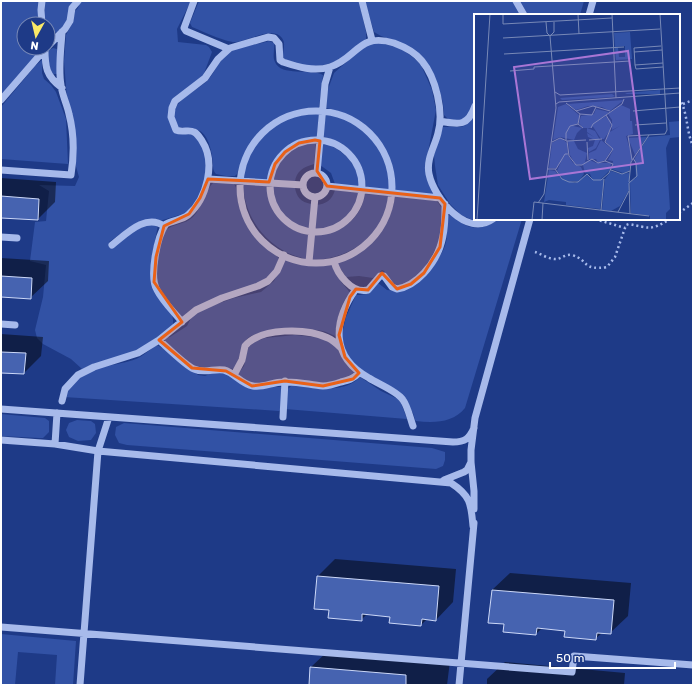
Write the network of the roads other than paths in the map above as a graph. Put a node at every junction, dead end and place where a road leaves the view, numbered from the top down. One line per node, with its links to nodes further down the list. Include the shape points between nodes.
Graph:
1 (42, 1): 9 (street)
2 (78, 1): 10 (street, via 72,8 70,21)
3 (194, 1): 13 (street, via 184,28 186,31)
4 (362, 1): 12 (street)
5 (516, 1): 7 (street)
6 (593, 1): 8 (street)
7 (523, 14)
8 (589, 14)
9 (42, 16)
10 (62, 32): 11 (street); 17 (street)
11 (56, 39)
12 (372, 40): 16 (street); 21 (street, via 400,45 423,62 436,89)
13 (229, 49): 16 (street, via 268,37 274,38 279,44 280,60 283,62 304,69); 25 (street, via 218,59 205,78 176,100 171,112 176,130 194,132 204,143 209,163)
14 (40, 56): 18 (street)
15 (46, 56): 17 (street, via 50,78)
16 (330, 67): 20 (street, via 325,84)
17 (62, 88): 23 (street, via 71,122 71,175)
18 (1, 100)
19 (474, 109): 21 (street, via 464,123)
20 (323, 111): 22 (street); 26 (street, via 299,112 280,120 263,132 251,148 243,166); 31 (street, via 340,114 358,123 374,136 385,154 392,173)
21 (440, 121): 33 (street, via 431,152 429,174)
22 (320, 141): 24 (street); 27 (street, via 299,143 285,152 275,164); 30 (street, via 331,142 345,150 356,161 362,176)
23 (1, 170)
24 (317, 173): 28 (street, via 309,175); 29 (street, via 324,177)
25 (208, 178): 26 (street); 36 (street, via 200,198 188,214)
26 (241, 180): 27 (street); 41 (street, via 243,207 249,222 258,236)
27 (270, 182): 28 (street); 37 (street, via 276,209 285,221)
28 (303, 185): 32 (street, via 308,194)
29 (327, 186): 30 (street); 32 (street, via 322,195)
30 (363, 190): 31 (street); 37 (street, via 359,206 350,218 339,227 325,232)
31 (393, 193): 33 (street); 42 (street, via 390,209 374,238 361,248)
32 (315, 197): 37 (street)
33 (442, 201): 34 (street, via 468,224 482,224); 44 (street, via 444,226 440,248 418,278 411,284 397,289 392,287 384,276 380,276 368,290)
34 (491, 220)
35 (530, 220): 59 (street, via 478,404)
36 (164, 226): 40 (street, via 159,222 143,223); 45 (street, via 156,257 154,282 156,290)
37 (312, 232): 43 (street)
38 (1, 237): 39 (street)
39 (17, 238)
40 (112, 245)
41 (284, 255): 43 (street); 45 (street, via 268,280 206,305 192,312)
42 (334, 261): 43 (street); 44 (street, via 346,282)
43 (309, 262)
44 (356, 289): 49 (street, via 344,310 339,326)
45 (182, 322): 48 (street)
46 (1, 324): 47 (street)
47 (15, 325)
48 (159, 340): 51 (street, via 192,368 207,372 226,371); 53 (street, via 138,353 78,374 65,389)
49 (341, 348): 50 (street, via 350,364); 51 (street, via 333,340 315,333 289,331 257,336 245,346 242,360)
50 (359, 373): 52 (street, via 353,379 323,386); 58 (street, via 400,397)
51 (234, 375): 52 (street, via 238,380 252,386)
52 (285, 381): 57 (street)
53 (62, 401)
54 (1, 409): 55 (street)
55 (57, 412): 56 (street); 62 (street)
56 (109, 416): 61 (street); 64 (street)
57 (283, 417)
58 (413, 426)
59 (474, 428): 61 (street, via 471,436); 63 (street)
60 (1, 440): 62 (street)
61 (460, 442): 63 (street)
62 (55, 444): 64 (street)
63 (471, 450): 65 (street)
64 (98, 451): 66 (street); 69 (street)
65 (471, 462): 66 (street, via 464,472); 67 (street, via 474,477)
66 (442, 481): 67 (street, via 451,482 470,500)
67 (474, 526): 70 (street)
68 (1, 626): 69 (street)
69 (84, 634): 70 (street); 72 (street)
70 (460, 663): 71 (street, via 572,672 574,656); 73 (street)
71 (693, 665)
72 (80, 685)
73 (459, 685)

